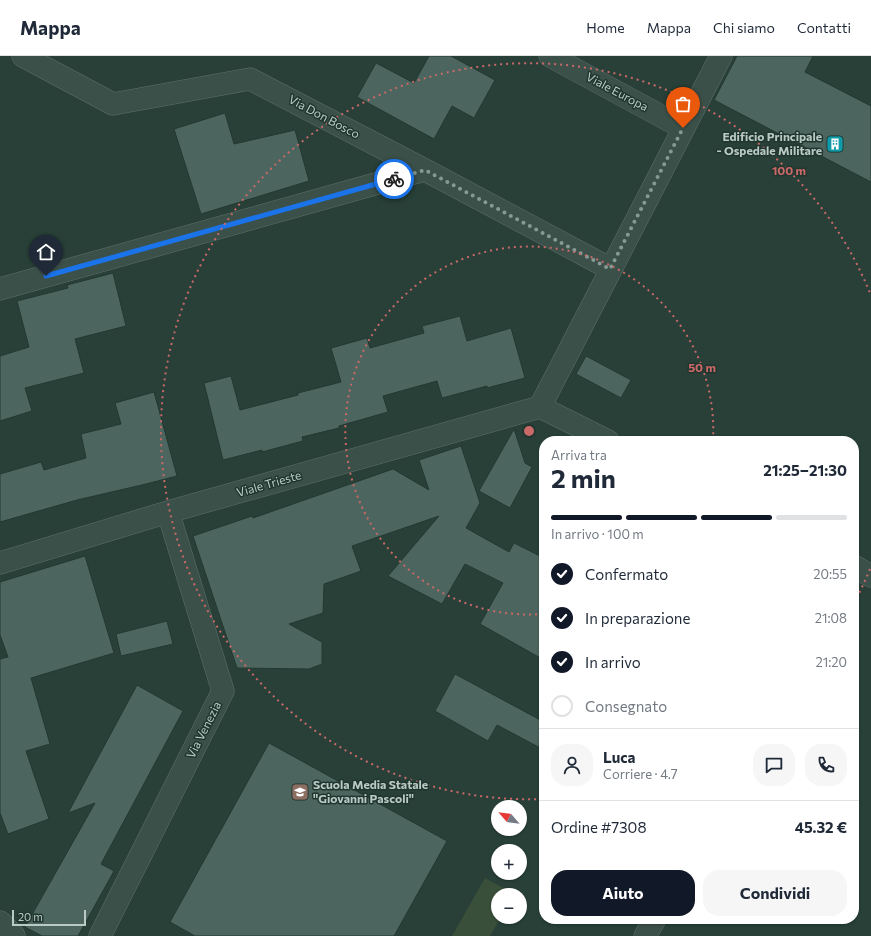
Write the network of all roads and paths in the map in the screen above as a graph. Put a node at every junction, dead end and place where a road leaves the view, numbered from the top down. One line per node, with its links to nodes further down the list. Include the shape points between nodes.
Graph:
1 (22, 56): 5 (street, Via Don Bosco, via 113,104 250,79)
2 (550, 56): 4 (street, Viale Europa)
3 (721, 56): 4 (street)
4 (683, 128): 6 (street)
5 (425, 170): 6 (street, Via Don Bosco); 7 (street)
6 (610, 269): 8 (street)
7 (0, 289)
8 (540, 407): 9 (street); 10 (street, Viale Trieste)
9 (598, 436)
10 (168, 512): 11 (street, Viale Trieste); 17 (street, Via Venezia, via 223,691)
11 (0, 563)
12 (859, 569): 13 (street)
13 (871, 576)
14 (0, 922): 16 (street)
15 (652, 924): 18 (street)
16 (14, 936)
17 (100, 936)
18 (646, 936)

